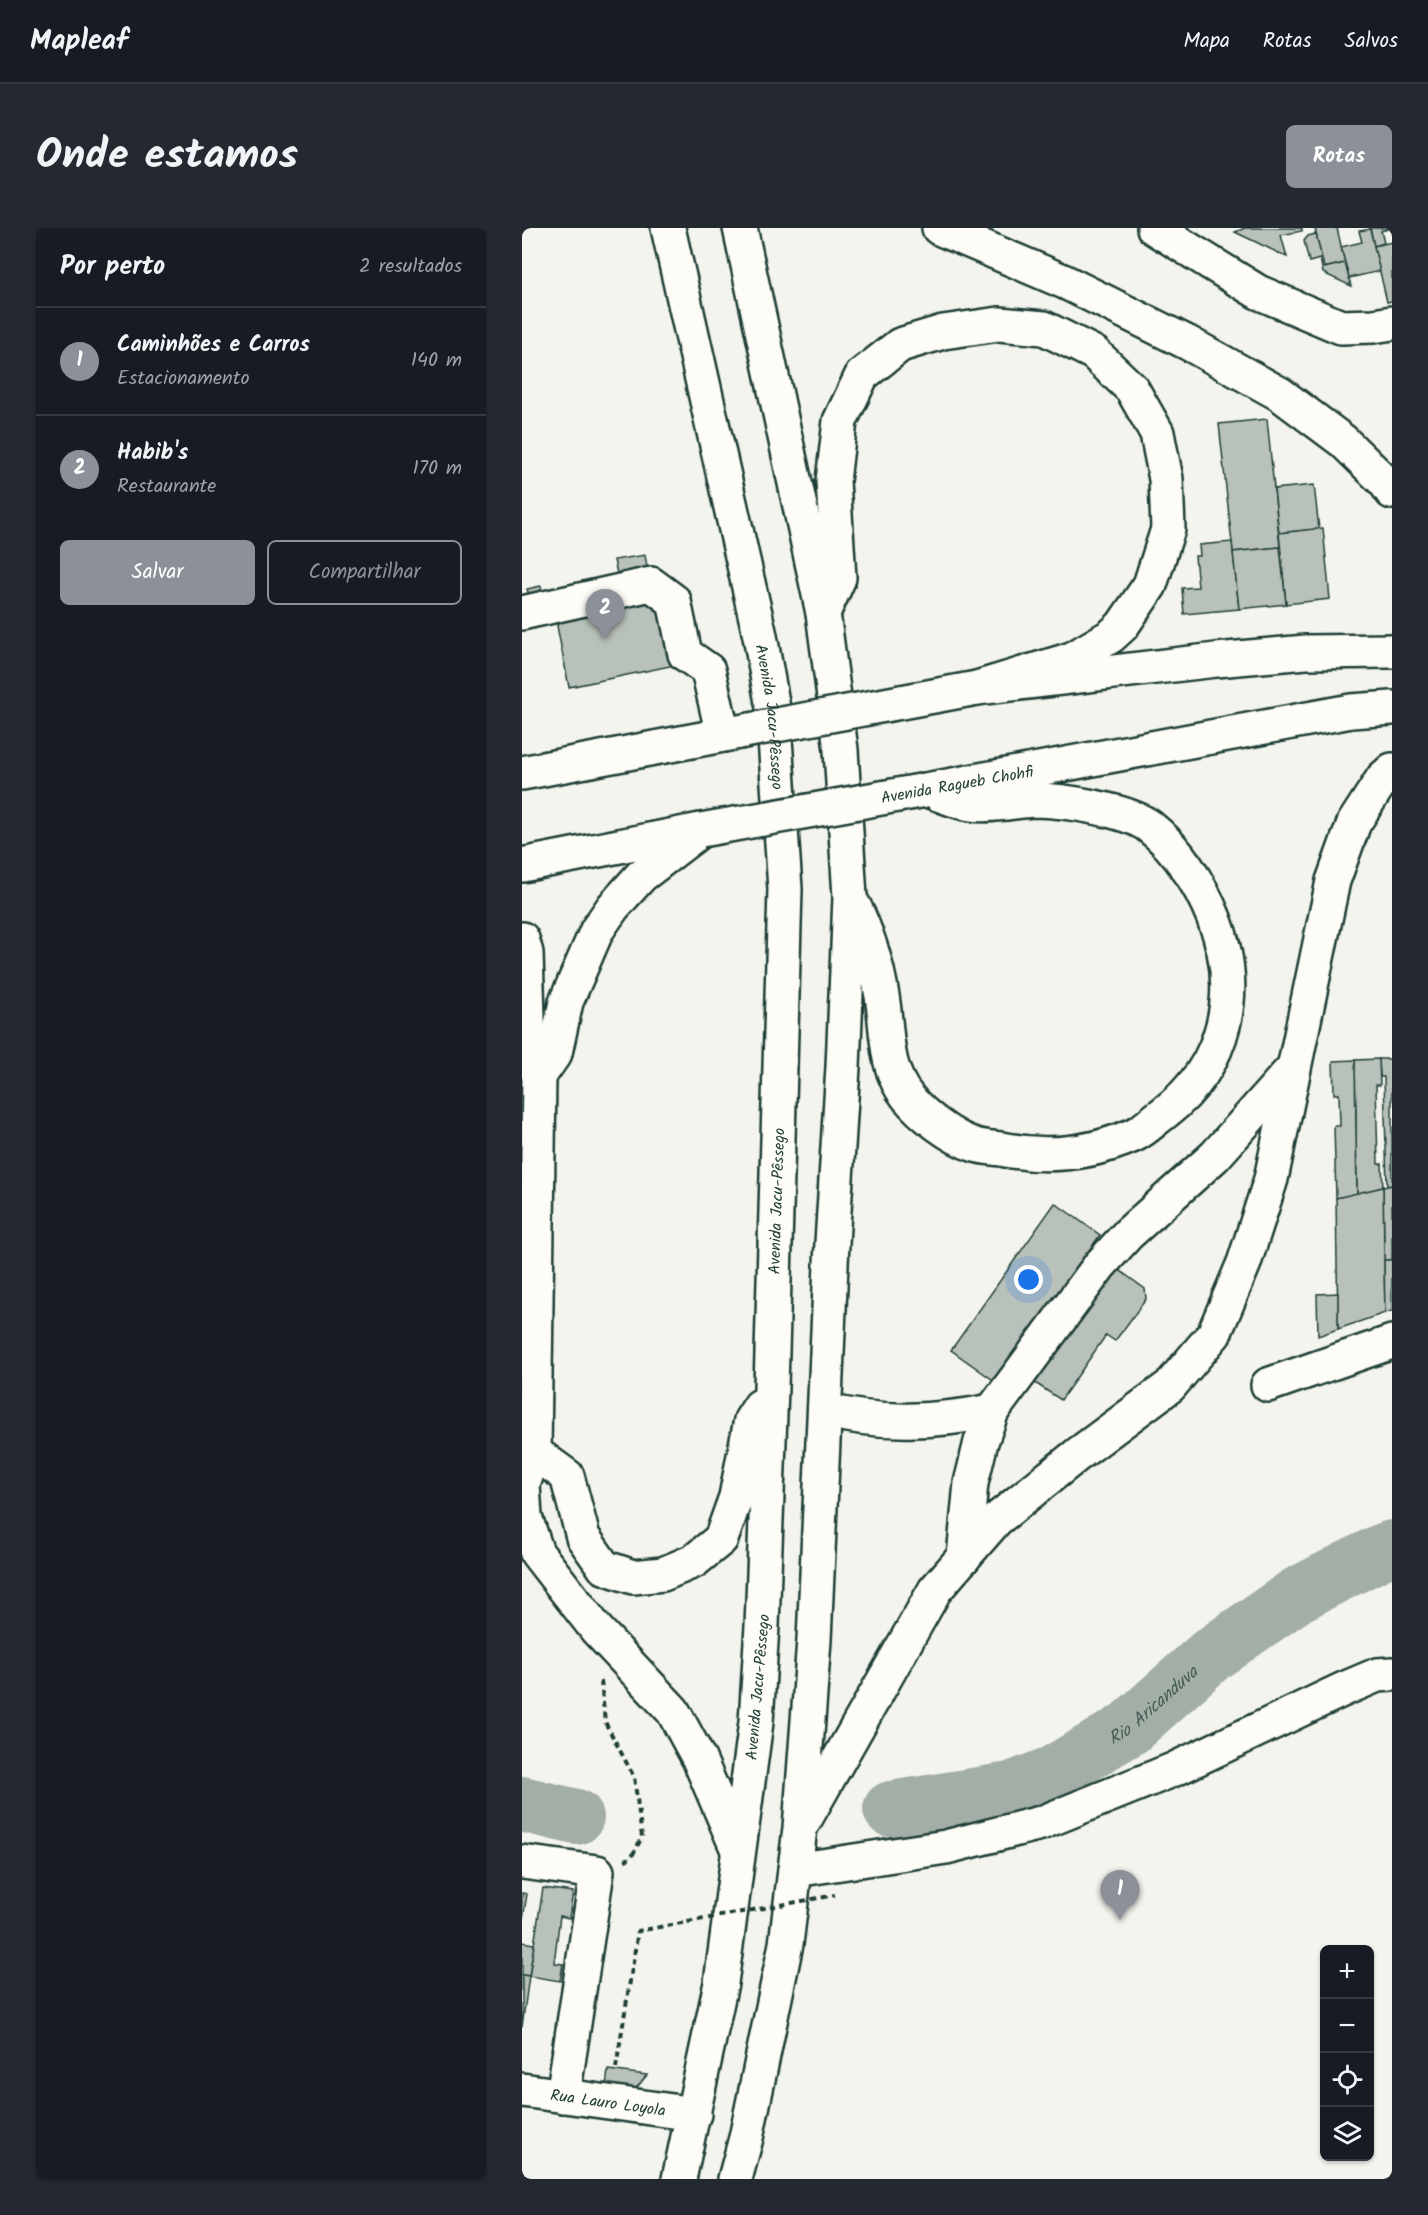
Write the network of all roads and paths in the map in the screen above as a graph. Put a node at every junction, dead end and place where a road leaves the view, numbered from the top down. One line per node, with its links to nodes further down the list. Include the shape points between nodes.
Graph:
1 (668, 228): 26 (main road, Avenida Jacu-Pêssego, via 773,708 785,889)
2 (740, 228): 8 (main road)
3 (939, 228): 6 (main road, via 1065,282 1280,394 1343,441)
4 (1154, 228): 5 (main road, via 1258,292 1341,327)
5 (1392, 323)
6 (1392, 492)
7 (522, 613): 12 (main road, via 651,584 674,601 685,654 708,670)
8 (823, 613): 10 (main road, via 839,578 833,481 840,421 862,375 900,345 943,332 999,324 1044,328 1094,353 1132,388 1156,433 1166,479 1168,529 1150,585 1111,636 1072,659); 18 (main road, via 841,750)
9 (1392, 651): 10 (main road, via 1306,652 1227,659)
10 (977, 688): 12 (main road, bridge)
11 (1392, 708): 15 (main road, Avenida Ragueb Chohfi, via 1351,711)
12 (731, 734): 14 (main road)
13 (1392, 770): 21 (main road, via 1354,823 1333,880)
14 (522, 773)
15 (926, 790): 16 (main road, Avenida Ragueb Chohfi, bridge); 18 (main road, via 972,805 1036,800 1093,807 1132,816 1151,827 1203,893 1221,935 1229,973 1226,1021 1207,1066 1179,1102 1136,1134 1086,1151 1029,1154 973,1144 936,1124 907,1096 890,1064 882,995 869,938)
16 (701, 830): 17 (main road, Avenida Ragueb Chohfi); 22 (main road, via 641,876 597,930 566,1002 555,1053)
17 (522, 866)
18 (850, 897): 27 (main road)
19 (522, 939): 20 (main road, via 526,953)
20 (525, 993): 22 (main road, via 529,1051)
21 (1294, 1067): 28 (main road, via 1215,1156 1128,1234); 30 (main road, via 1271,1179 1244,1263 1214,1334 1170,1386 996,1520)
22 (539, 1077): 23 (main road)
23 (530, 1166): 29 (main road)
24 (1392, 1342): 25 (main road)
25 (1268, 1385)
26 (771, 1388): 29 (main road, via 751,1420 736,1497 721,1539 694,1561 663,1574 633,1577 604,1567 584,1538 567,1476); 35 (main road, Avenida Jacu-Pêssego, via 760,1669)
27 (825, 1410): 28 (main road, via 908,1422); 33 (main road)
28 (992, 1411): 30 (main road, via 970,1483)
29 (534, 1452): 31 (main road, via 523,1485 525,1517 537,1552)
30 (964, 1557): 33 (main road, via 935,1590)
31 (597, 1630): 34 (path, via 605,1722 634,1777); 35 (main road, via 673,1711 699,1759)
32 (1392, 1674): 37 (main road, via 1377,1675 1344,1689 1175,1769 1041,1823 946,1847)
33 (800, 1828): 37 (main road)
34 (642, 1837)
35 (739, 1852): 42 (main road, Avenida Jacu-Pêssego, via 722,1983)
36 (522, 1862): 41 (main road, via 597,1872)
37 (795, 1870): 44 (main road, via 786,1944)
38 (835, 1896): 39 (path, bridge, via 638,1931)
39 (616, 2068)
40 (522, 2090): 41 (main road, Rua Lauro Loyola)
41 (563, 2096): 42 (main road, Rua Lauro Loyola)
42 (694, 2114): 43 (main road, Avenida Jacu-Pêssego)
43 (679, 2179)
44 (735, 2179)

